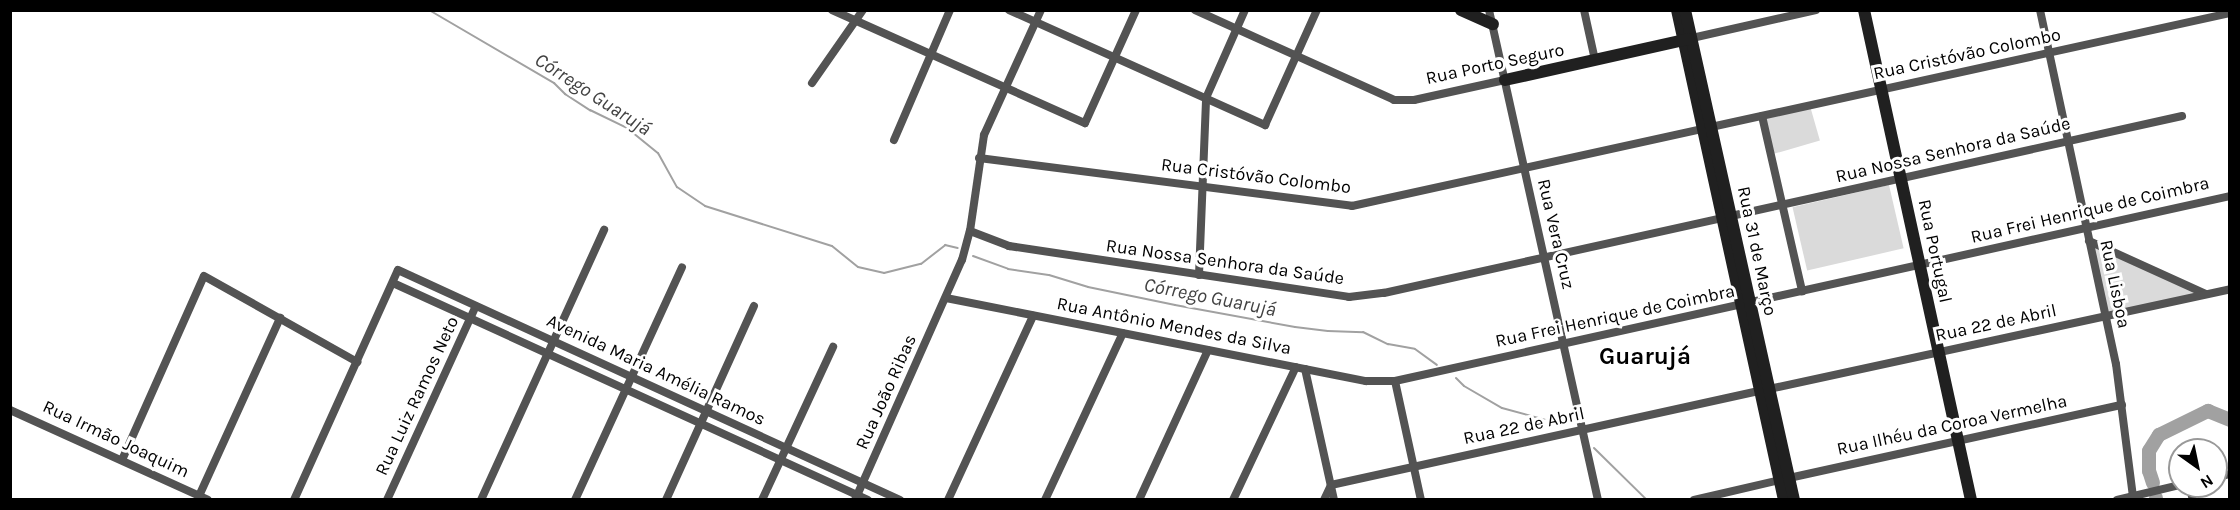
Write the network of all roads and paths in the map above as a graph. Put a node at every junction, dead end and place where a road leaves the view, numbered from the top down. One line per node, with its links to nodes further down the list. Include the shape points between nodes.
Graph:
1 (831, 10): 19 (street)
2 (863, 10): 19 (street)
3 (950, 10): 25 (street)
4 (1010, 10): 20 (street)
5 (1041, 10): 20 (street, Rua João Ribas)
6 (1136, 10): 27 (street)
7 (1195, 10): 22 (street, Rua Porto Seguro)
8 (1245, 10): 22 (street)
9 (1317, 10): 26 (street)
10 (1461, 10): 21 (street)
11 (1489, 10): 21 (street, Rua Vera Cruz)
12 (1584, 10): 28 (street)
13 (1677, 10): 23 (street, Rua 31 de Março)
14 (1685, 10): 23 (street, Rua 31 de Março)
15 (1816, 10): 23 (street, Rua Porto Seguro)
16 (1864, 10): 32 (street, Rua Portugal)
17 (2040, 10): 24 (street, Rua Lisboa)
18 (2229, 13): 24 (street, Rua Cristóvão Colombo)
19 (855, 21): 25 (street); 30 (street)
20 (1036, 22): 27 (street); 31 (street, Rua João Ribas)
21 (1493, 24): 29 (street, Rua Vera Cruz)
22 (1236, 29): 26 (street, Rua Porto Seguro); 33 (street)
23 (1687, 39): 28 (street, Rua Porto Seguro); 36 (street, Rua 31 de Março)
24 (2049, 53): 32 (street, Rua Cristóvão Colombo); 38 (street, Rua Lisboa)
25 (931, 55): 31 (street); 37 (street)
26 (1296, 56): 29 (street, Rua Porto Seguro, via 1386,97 1404,101); 33 (street, via 1265,125)
27 (1115, 58): 31 (street, via 1085,123); 33 (street)
28 (1595, 60): 29 (street, Rua Porto Seguro)
29 (1505, 80): 40 (street, Rua Vera Cruz)
30 (812, 83)
31 (1006, 88): 39 (street, Rua João Ribas, via 984,135)
32 (1881, 90): 34 (street, Rua Cristóvão Colombo); 41 (street, Rua Portugal)
33 (1206, 98): 42 (street)
34 (1762, 116): 36 (street, Rua Cristóvão Colombo); 44 (street)
35 (2182, 116): 38 (street, Rua Nossa Senhora da Saúde)
36 (1707, 128): 40 (street, Rua Cristóvão Colombo); 45 (street, Rua 31 de Março)
37 (894, 140)
38 (2068, 141): 41 (street, Rua Nossa Senhora da Saúde); 46 (street, Rua Lisboa)
39 (979, 158): 42 (street, Rua Cristóvão Colombo); 48 (street, Rua João Ribas)
40 (1525, 169): 42 (street, Rua Cristóvão Colombo, via 1352,206); 50 (street, Rua Vera Cruz)
41 (1900, 178): 44 (street, Rua Nossa Senhora da Saúde); 51 (street, Rua Portugal)
42 (1203, 188): 53 (street)
43 (2229, 196): 46 (street, Rua Frei Henrique de Coimbra)
44 (1782, 204): 45 (street, Rua Nossa Senhora da Saúde); 56 (street)
45 (1726, 217): 50 (street, Rua Nossa Senhora da Saúde); 59 (street, Rua 31 de Março)
46 (2086, 228): 49 (street, Rua Lisboa); 51 (street, Rua Frei Henrique de Coimbra)
47 (604, 230): 67 (street)
48 (970, 231): 53 (street, Rua Nossa Senhora da Saúde, via 1010,246); 58 (street, Rua João Ribas)
49 (2089, 241): 57 (street); 63 (street, Rua Lisboa)
50 (1545, 257): 53 (street, Rua Nossa Senhora da Saúde, via 1384,293 1349,297); 68 (street, Rua Vera Cruz)
51 (1919, 265): 56 (street, Rua Frei Henrique de Coimbra); 71 (street, Rua Portugal)
52 (682, 267): 75 (street)
53 (1199, 275)
54 (393, 283): 60 (street, Avenida Maria Amélia Ramos, via 398,270); 65 (street, Avenida Maria Amélia Ramos); 73 (street)
55 (2229, 289): 57 (street, Rua 22 de Abril)
56 (1802, 291): 59 (street, Rua Frei Henrique de Coimbra)
57 (2206, 294): 63 (street, Rua 22 de Abril)
58 (946, 298): 62 (street, Rua Antônio Mendes da Silva); 90 (street, Rua João Ribas)
59 (1746, 304): 68 (street, Rua Frei Henrique de Coimbra); 78 (street, Rua 31 de Março)
60 (476, 306): 65 (street, Rua Luiz Ramos Neto); 67 (street, Avenida Maria Amélia Ramos)
61 (754, 306): 81 (street)
62 (1033, 315): 66 (street, Rua Antônio Mendes da Silva); 104 (street)
63 (2105, 316): 71 (street, Rua 22 de Abril); 79 (street, Rua Lisboa)
64 (280, 318): 73 (street); 86 (street, via 204,276); 95 (street)
65 (470, 318): 72 (street, Avenida Maria Amélia Ramos); 97 (street, Rua Luiz Ramos Neto)
66 (1123, 333): 70 (street, Rua Antônio Mendes da Silva); 105 (street)
67 (553, 341): 72 (street); 75 (street, Avenida Maria Amélia Ramos)
68 (1564, 344): 76 (street, Rua Frei Henrique de Coimbra); 83 (street, Rua Vera Cruz)
69 (833, 347): 85 (street)
70 (1208, 350): 74 (street, Rua Antônio Mendes da Silva); 106 (street)
71 (1939, 352): 78 (street, Rua 22 de Abril); 84 (street, Rua Portugal)
72 (548, 354): 77 (street, Avenida Maria Amélia Ramos); 98 (street)
73 (357, 362): 96 (street)
74 (1300, 368): 76 (street, Rua Antônio Mendes da Silva, via 1366,381); 91 (street); 107 (street)
75 (631, 377): 77 (street); 81 (street, Avenida Maria Amélia Ramos)
76 (1395, 381): 88 (street)
77 (626, 389): 82 (street, Avenida Maria Amélia Ramos); 99 (street)
78 (1765, 390): 83 (street, Rua 22 de Abril); 89 (street, Rua 31 de Março)
79 (2122, 405): 84 (street, Rua Ilhéu da Coroa Vermelha); 93 (street, Rua Lisboa)
80 (10, 410): 86 (street, Rua Irmão Joaquim)
81 (706, 411): 82 (street); 85 (street, Avenida Maria Amélia Ramos)
82 (700, 423): 87 (street, Avenida Maria Amélia Ramos); 100 (street)
83 (1583, 430): 88 (street, Rua 22 de Abril); 111 (street, Rua Vera Cruz)
84 (1958, 441): 89 (street, Rua Ilhéu da Coroa Vermelha); 115 (street, Rua Portugal)
85 (787, 448): 87 (street); 90 (street, Avenida Maria Amélia Ramos)
86 (122, 460): 95 (street, Rua Irmão Joaquim)
87 (781, 460): 94 (street, Avenida Maria Amélia Ramos); 101 (street)
88 (1414, 467): 91 (street, Rua 22 de Abril); 110 (street)
89 (1784, 479): 112 (street, Rua Ilhéu da Coroa Vermelha); 113 (street, Rua 31 de Março); 114 (street, Rua 31 de Março)
90 (863, 483): 94 (street, Rua João Ribas); 103 (street, Avenida Maria Amélia Ramos)
91 (1331, 485): 108 (street); 109 (street)
92 (2168, 488): 93 (street)
93 (2133, 496): 116 (street)
94 (856, 497): 102 (street, Avenida Maria Amélia Ramos)
95 (203, 498)
96 (294, 500)
97 (387, 500)
98 (482, 500)
99 (575, 500)
100 (666, 500)
101 (762, 500)
102 (868, 500)
103 (900, 500)
104 (948, 500)
105 (1045, 500)
106 (1138, 500)
107 (1233, 500)
108 (1324, 500)
109 (1334, 500)
110 (1421, 500)
111 (1599, 500)
112 (1694, 500)
113 (1784, 500)
114 (1794, 500)
115 (1971, 500)
116 (2117, 500)

